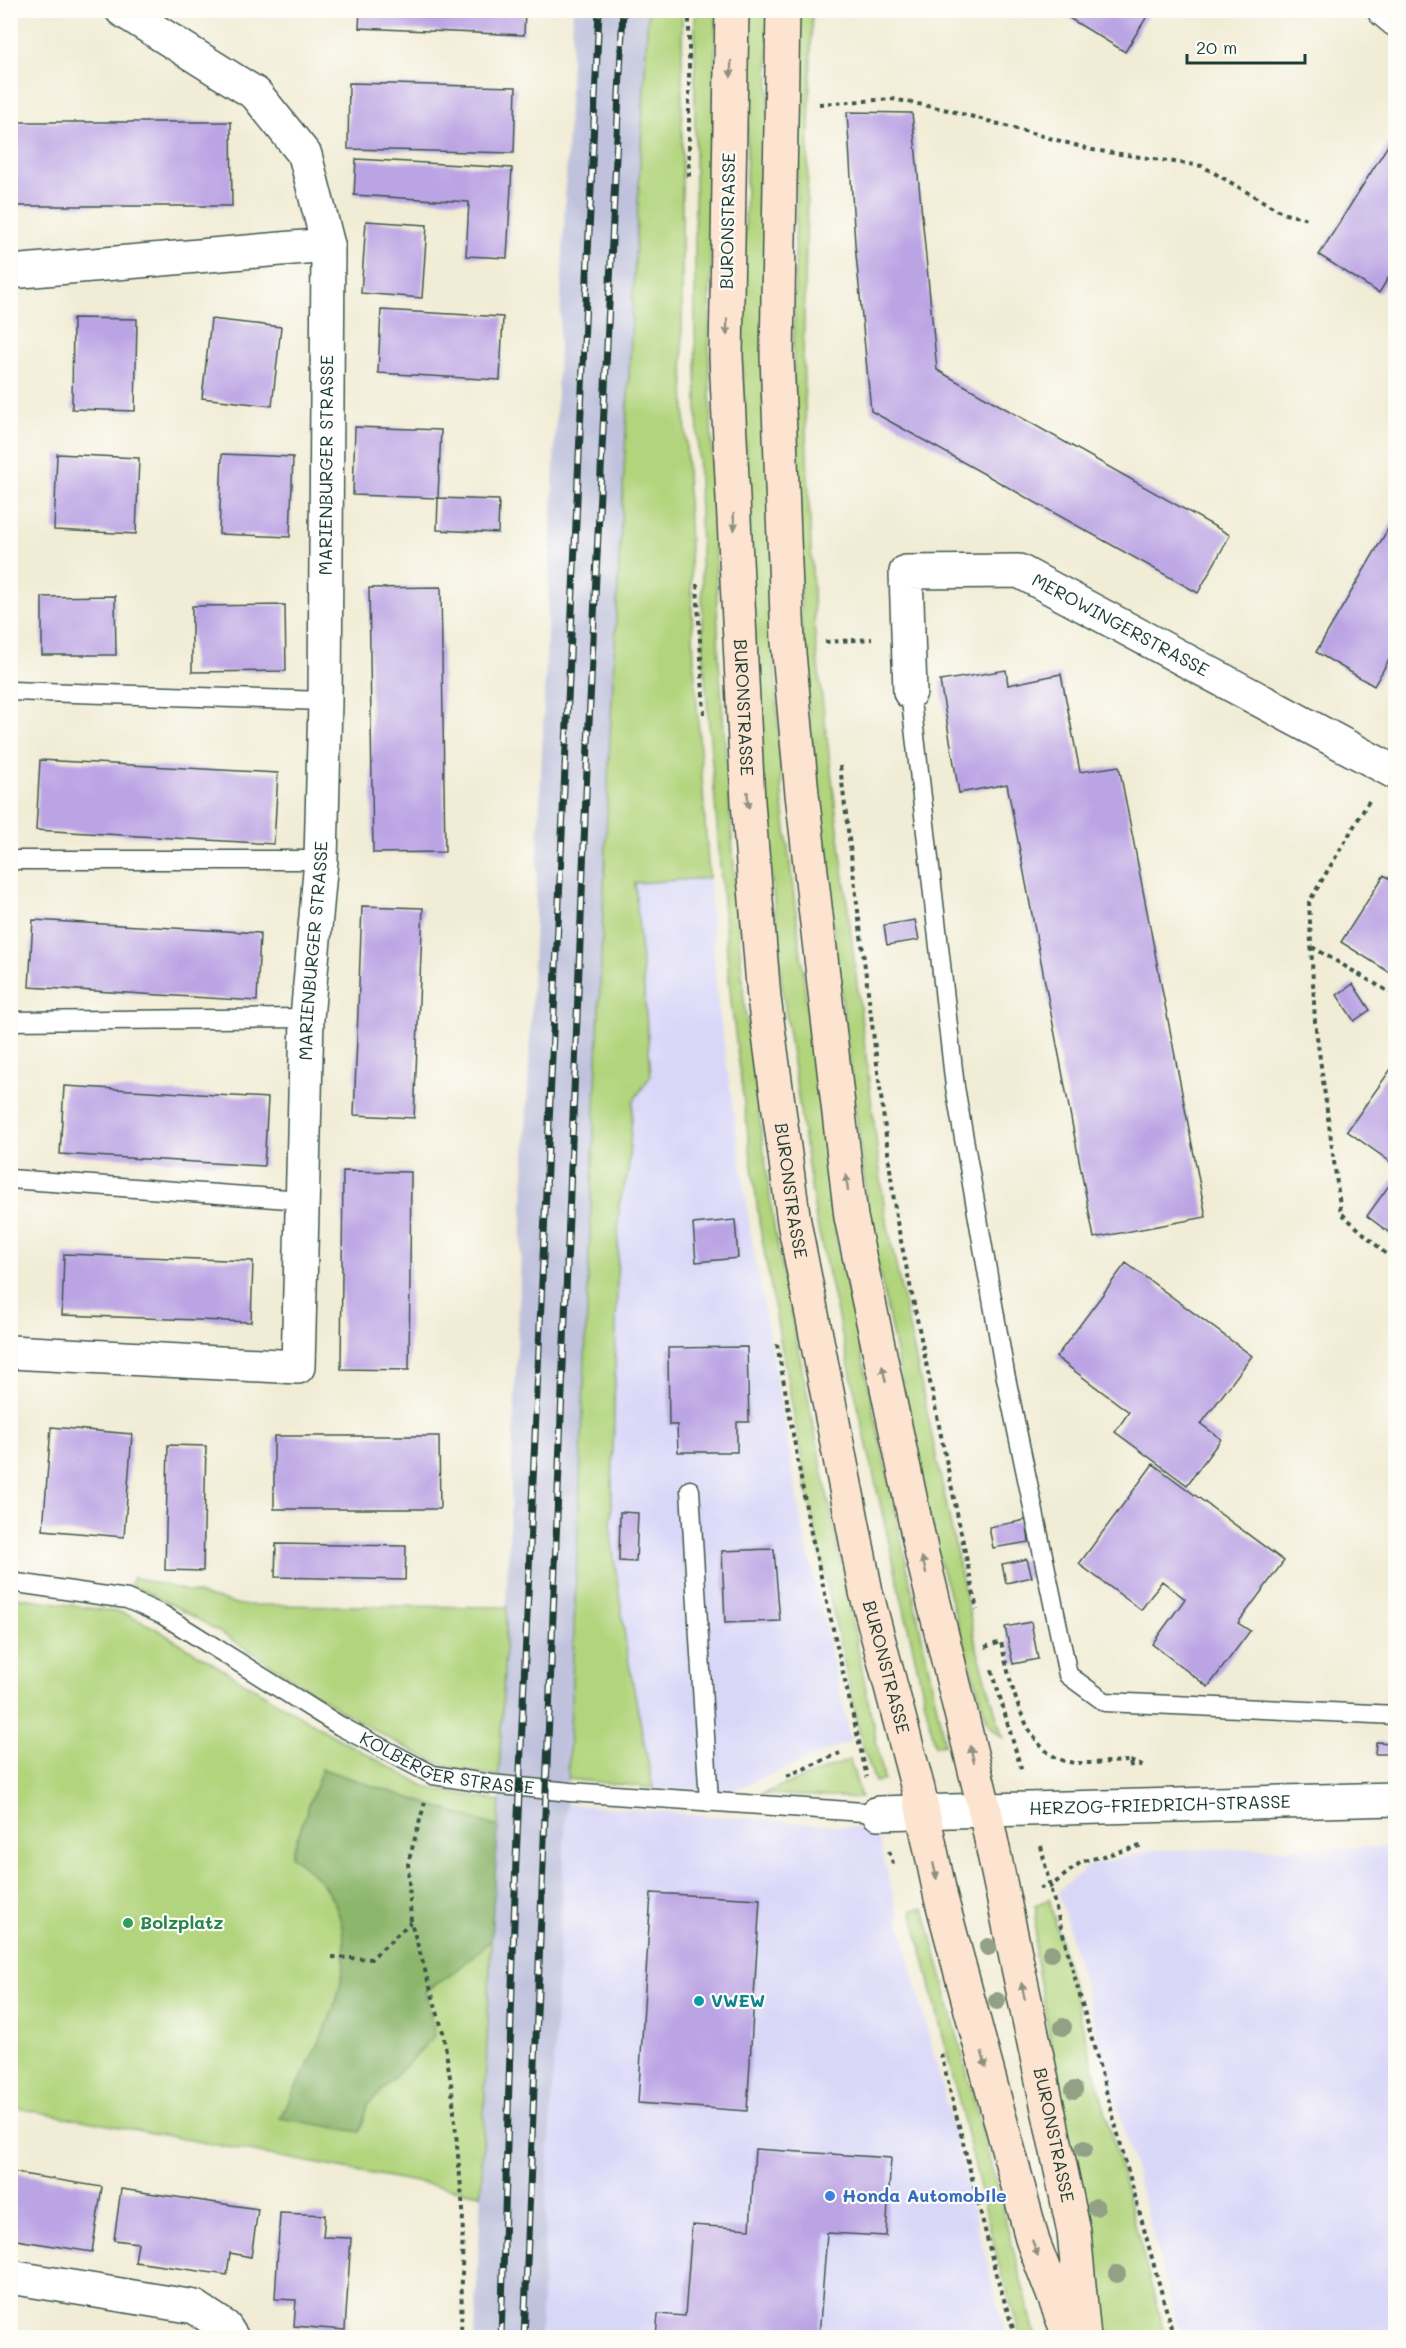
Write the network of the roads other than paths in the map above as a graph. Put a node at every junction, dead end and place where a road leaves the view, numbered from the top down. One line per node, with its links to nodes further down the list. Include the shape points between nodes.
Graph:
1 (122, 10): 6 (street, MARIENBURGER STRASSE, via 255,94 305,155)
2 (732, 10): 26 (street, BURONSTRASSE, one-way to 26, via 726,357 748,802 764,998 794,1222 866,1592)
3 (783, 10): 24 (street, BURONSTRASSE, one-way to 3, via 922,1554 851,1217 802,794 788,642 777,356)
4 (1384, 10): 5 (street)
5 (1395, 20)
6 (328, 245): 7 (street); 10 (street, MARIENBURGER STRASSE)
7 (10, 272)
8 (10, 691): 10 (lane)
9 (910, 692): 11 (street, MEROWINGERSTRASSE, via 906,572 1018,571); 21 (lane, via 955,1087 1005,1373 1068,1675 1106,1702)
10 (325, 701): 13 (street, MARIENBURGER STRASSE)
11 (1392, 772)
12 (10, 860): 13 (lane)
13 (321, 860): 14 (street, MARIENBURGER STRASSE)
14 (307, 1018): 15 (lane); 17 (street, MARIENBURGER STRASSE)
15 (10, 1021)
16 (10, 1179): 17 (lane)
17 (302, 1200): 18 (street, MARIENBURGER STRASSE, via 298,1367)
18 (10, 1352)
19 (690, 1490): 23 (lane)
20 (10, 1582): 23 (lane, KOLBERGER STRASSE, via 128,1599 163,1615 340,1725 433,1775 491,1784)
21 (1395, 1715)
22 (1395, 1799): 24 (street, HERZOG-FRIEDRICH-STRASSE)
23 (709, 1802): 25 (lane, KOLBERGER STRASSE)
24 (985, 1811): 26 (street, HERZOG-FRIEDRICH-STRASSE); 30 (street, BURONSTRASSE, one-way to 24, via 1074,2232)
25 (878, 1813): 26 (street, KOLBERGER STRASSE)
26 (923, 1814): 29 (street, BURONSTRASSE, one-way to 29, via 941,1898 1033,2242)
27 (10, 2277): 28 (street, via 195,2307 225,2327)
28 (232, 2337)
29 (1070, 2337)
30 (1084, 2337)

